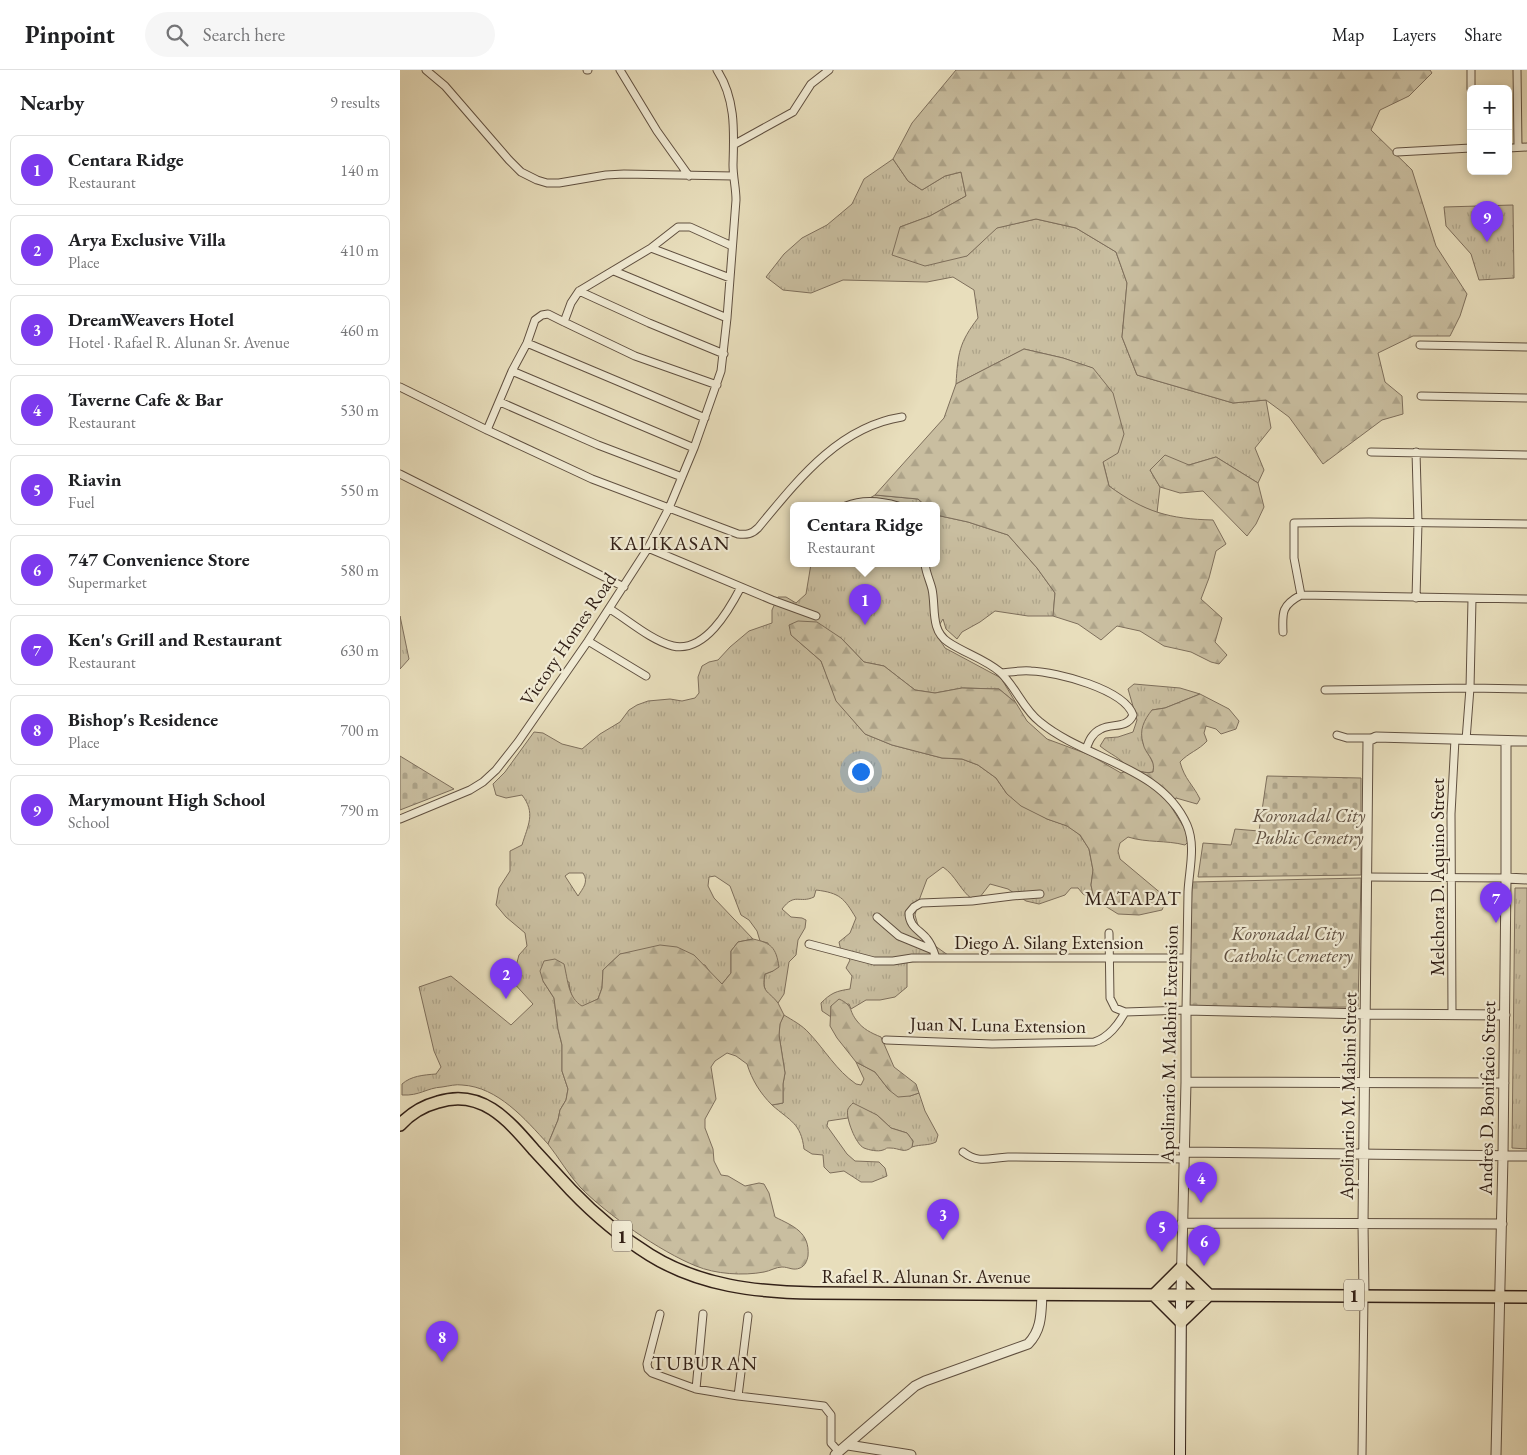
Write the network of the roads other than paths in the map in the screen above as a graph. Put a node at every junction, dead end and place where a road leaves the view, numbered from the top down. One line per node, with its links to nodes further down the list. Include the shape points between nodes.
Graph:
1 (426, 70): 14 (street, via 445,86 521,172 537,180 559,183 624,174)
2 (620, 70): 14 (street)
3 (717, 70): 8 (street, Victory Homes Road, via 728,94)
4 (829, 70): 8 (street, via 811,84 793,112)
5 (1471, 70): 7 (street)
6 (1517, 70): 12 (street)
7 (1471, 85)
8 (735, 144): 15 (street, Victory Homes Road)
9 (1527, 147): 12 (street)
10 (1467, 148): 13 (street)
11 (1512, 148): 12 (street)
12 (1518, 148)
13 (1397, 152)
14 (689, 176): 15 (street)
15 (734, 176): 16 (street, Victory Homes Road)
16 (732, 246): 17 (street, via 686,226 678,227); 19 (street, Victory Homes Road)
17 (652, 248): 18 (street); 19 (street)
18 (614, 271): 20 (street); 21 (street)
19 (730, 278): 21 (street, Victory Homes Road)
20 (579, 292): 22 (street); 26 (street)
21 (728, 318): 26 (street, Victory Homes Road)
22 (564, 322): 23 (street, via 548,314 542,315 535,320); 28 (street, via 635,356)
23 (527, 343): 27 (street); 34 (street)
24 (1420, 345): 25 (street)
25 (1527, 347)
26 (724, 354): 28 (street, Victory Homes Road)
27 (512, 372): 32 (street); 36 (street)
28 (717, 385): 34 (street, Victory Homes Road)
29 (400, 387): 35 (street)
30 (1421, 396): 31 (street)
31 (1527, 398)
32 (500, 402): 35 (street); 41 (street)
33 (902, 417): 44 (street, via 869,426 828,452 806,472 753,533 738,534)
34 (705, 418): 36 (street, Victory Homes Road)
35 (487, 430): 44 (street, via 592,479)
36 (694, 448): 41 (street, Victory Homes Road)
37 (1371, 452): 38 (street)
38 (1416, 452): 39 (street); 45 (street)
39 (1527, 455)
40 (400, 474): 49 (street)
41 (682, 477): 44 (street, Victory Homes Road)
42 (857, 502): 43 (street)
43 (876, 502)
44 (669, 508): 47 (street, Victory Homes Road)
45 (1418, 523): 46 (street); 51 (street, via 1294,523 1294,558); 52 (street)
46 (1527, 524)
47 (648, 548): 49 (street, Victory Homes Road); 50 (street)
48 (927, 567): 59 (street, Apolinario M. Mabini Extension, via 940,635)
49 (624, 587): 55 (street, Victory Homes Road)
50 (741, 587): 55 (street, via 717,625 690,645 674,646 657,639); 56 (street)
51 (1301, 595): 52 (street); 57 (street, via 1284,609)
52 (1416, 598): 53 (street)
53 (1472, 599): 54 (street); 61 (street)
54 (1527, 599)
55 (610, 609): 58 (street, Victory Homes Road)
56 (816, 616)
57 (1283, 632)
58 (588, 641): 60 (street); 71 (street, Victory Homes Road, via 518,742 488,778 460,795)
59 (1001, 673): 70 (street, Apolinario M. Mabini Extension, via 1040,722); 70 (street, via 1017,670 1056,675 1110,692 1122,700 1131,709 1131,720 1102,728)
60 (646, 676)
61 (1470, 688): 62 (street); 63 (street); 67 (street)
62 (1527, 689)
63 (1325, 690)
64 (1336, 735): 65 (street)
65 (1370, 738): 66 (street); 72 (street, Apolinario M. Mabini Street, via 1367,744)
66 (1455, 740): 67 (street); 73 (street, Melchora D. Aquino Street)
67 (1466, 740): 68 (street)
68 (1506, 741): 69 (street); 74 (street, Andres D. Bonifacio Street)
69 (1527, 742)
70 (1086, 748): 83 (street, Apolinario M. Mabini Extension, via 1165,794 1187,825 1192,839)
71 (400, 819)
72 (1367, 877): 73 (street); 86 (street, Apolinario M. Mabini Street)
73 (1451, 877): 74 (street); 88 (street, Melchora D. Aquino Street)
74 (1506, 878): 75 (street); 87 (street, Andres D. Bonifacio Street)
75 (1527, 879)
76 (1040, 894): 80 (street, via 917,904 910,913 910,921)
77 (877, 917): 80 (street, via 899,936)
78 (1109, 933): 82 (street)
79 (809, 944): 81 (street, Diego A. Silang Extension, via 874,961)
80 (933, 950): 81 (street)
81 (936, 958): 82 (street, Diego A. Silang Extension)
82 (1110, 958): 83 (street, Diego A. Silang Extension); 85 (street, via 1110,998 1112,1004)
83 (1187, 958): 84 (street, Apolinario M. Mabini Extension)
84 (1186, 1010): 85 (street); 86 (street); 90 (street, Apolinario M. Mabini Extension)
85 (1125, 1012): 89 (street, Juan N. Luna Extension, via 1102,1040 1094,1042 992,1044)
86 (1366, 1014): 88 (street); 91 (street, Apolinario M. Mabini Street)
87 (1505, 1015): 88 (street); 92 (street, Andres D. Bonifacio Street)
88 (1452, 1016)
89 (886, 1040)
90 (1186, 1082): 91 (street); 96 (street, Apolinario M. Mabini Extension)
91 (1365, 1083): 92 (street); 95 (street, Apolinario M. Mabini Street)
92 (1504, 1083): 97 (street, Andres D. Bonifacio Street)
93 (400, 1125): 103 (highway, Rafael R. Alunan Sr. Avenue / 1, via 420,1109 446,1099 459,1098 486,1105 516,1128 606,1224 667,1264 720,1284 786,1293)
94 (963, 1152): 96 (street, via 976,1160)
95 (1364, 1154): 96 (street); 97 (street); 100 (street, Apolinario M. Mabini Street)
96 (1184, 1156): 99 (street, Apolinario M. Mabini Extension)
97 (1503, 1156): 98 (street); 101 (street, Andres D. Bonifacio Street)
98 (1527, 1156)
99 (1182, 1223): 100 (street); 102 (street, Apolinario M. Mabini Extension)
100 (1363, 1224): 101 (street); 107 (street, Apolinario M. Mabini Street)
101 (1502, 1224): 108 (street, Andres D. Bonifacio Street)
102 (1181, 1268): 104 (highway); 105 (street, Apolinario M. Mabini Extension); 106 (highway)
103 (1042, 1294): 104 (highway, Rafael R. Alunan Sr. Avenue / 1); 116 (street, via 1040,1327 1028,1344 915,1386)
104 (1154, 1295): 105 (highway, Rafael R. Alunan Sr. Avenue / 1); 113 (highway)
105 (1181, 1295): 106 (highway, Rafael R. Alunan Sr. Avenue / 1); 113 (main road)
106 (1209, 1295): 107 (highway, Rafael R. Alunan Sr. Avenue / 1); 113 (highway)
107 (1364, 1296): 108 (highway, Rafael R. Alunan Sr. Avenue / 1); 120 (street, Apolinario M. Mabini Street)
108 (1500, 1297): 109 (highway, Rafael R. Alunan Sr. Avenue / 1); 121 (street, Andres D. Bonifacio Street)
109 (1527, 1297)
110 (660, 1314): 114 (street, via 648,1369)
111 (703, 1314): 114 (street)
112 (748, 1316): 115 (street)
113 (1181, 1322): 119 (main road)
114 (696, 1389): 115 (street)
115 (738, 1396): 117 (street, via 824,1406 831,1414 832,1443)
116 (848, 1445): 117 (street); 118 (street)
117 (837, 1453)
118 (911, 1455)
119 (1180, 1455)
120 (1362, 1455)
121 (1496, 1455)

